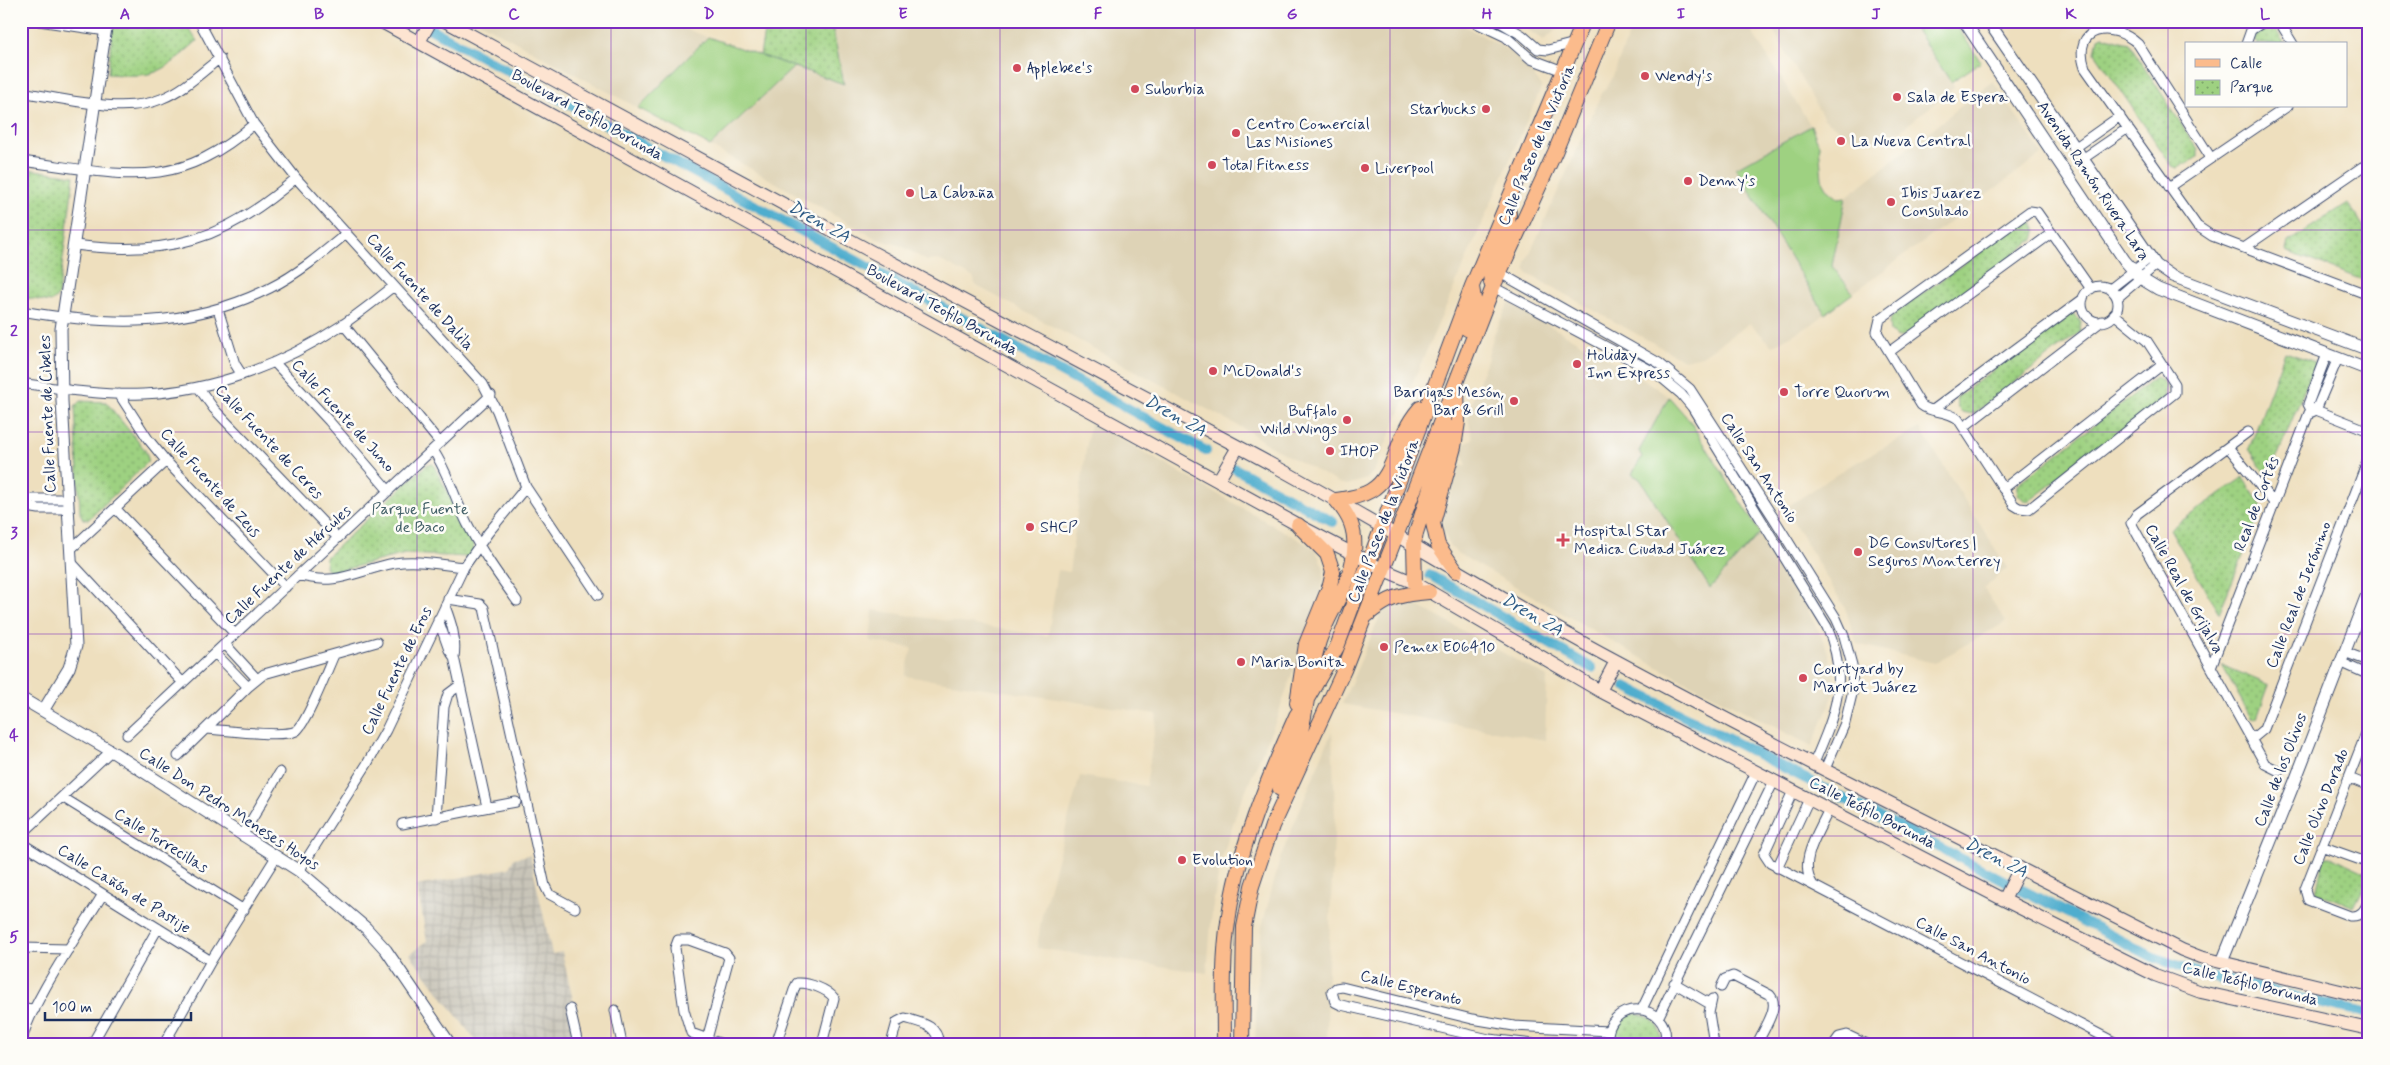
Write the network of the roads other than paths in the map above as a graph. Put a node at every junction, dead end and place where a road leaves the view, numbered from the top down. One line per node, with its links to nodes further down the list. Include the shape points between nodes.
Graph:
1 (39, 21): 14 (street)
2 (199, 21): 20 (street, Calle Fuente de Dalila)
3 (380, 21): 15 (main road, Boulevard Teofilo Borunda)
4 (431, 21): 15 (main road)
5 (445, 21): 79 (main road, Boulevard Teofilo Borunda)
6 (1472, 21): 22 (street, via 1506,37 1531,60)
7 (1498, 21): 18 (street, via 1522,35 1538,50)
8 (1584, 21): 18 (main road, Calle Paseo de la Victoria)
9 (1964, 21): 21 (street, Avenida Ramón Rivera Lara)
10 (1988, 21): 19 (street, Avenida Ramón Rivera Lara)
11 (2265, 21): 16 (street, via 2251,30)
12 (2278, 21): 17 (street)
13 (1610, 24): 43 (main road, Calle Paseo de la Victoria)
14 (107, 26): 24 (street, Calle Fuente de Cibeles)
15 (421, 38): 84 (main road, Boulevard Teofilo Borunda)
16 (2247, 42)
17 (2292, 42)
18 (1575, 43): 22 (main road, Calle Paseo de la Victoria)
19 (2011, 56): 21 (street); 29 (street, Avenida Ramón Rivera Lara)
20 (220, 58): 24 (street, via 180,90 159,100 139,105); 27 (street, Calle Fuente de Dalila)
21 (1996, 67): 44 (street, Avenida Ramón Rivera Lara)
22 (1563, 71): 37 (main road, Calle Paseo de la Victoria)
23 (21, 92): 24 (street)
24 (95, 103): 34 (street, Calle Fuente de Cibeles)
25 (2286, 108): 31 (street)
26 (2120, 116): 28 (street); 29 (street); 31 (street, via 2085,68 2081,54 2085,39 2096,31 2117,32 2138,44)
27 (254, 124): 34 (street, via 215,154 168,172 144,175); 35 (street, Calle Fuente de Dalila)
28 (2128, 128): 30 (street); 36 (street)
29 (2076, 147): 30 (street, Avenida Ramón Rivera Lara)
30 (2084, 158): 42 (street, Avenida Ramón Rivera Lara)
31 (2211, 158): 36 (street)
32 (21, 161): 34 (street)
33 (2369, 166): 41 (street, via 2362,167)
34 (86, 169): 40 (street, Calle Fuente de Cibeles)
35 (296, 178): 39 (street, Calle Fuente de Dalila); 40 (street, via 269,202 230,226 201,238 161,248)
36 (2169, 187): 41 (street, via 2201,230)
37 (1509, 200): 46 (main road, Calle Paseo de la Victoria); 47 (main road, via 1506,233 1490,275)
38 (2052, 232): 48 (street); 60 (street); 60 (street, via 2037,212 2026,212 1880,319 1877,332)
39 (347, 233): 45 (street, Calle Fuente de Dalila); 53 (street, via 270,288)
40 (74, 245): 56 (street, Calle Fuente de Cibeles)
41 (2244, 248): 50 (street)
42 (2153, 262): 44 (street); 59 (street, Avenida Ramón Rivera Lara, via 2172,276)
43 (1500, 273): 47 (main road, Calle Paseo de la Victoria); 142 (street, Calle San Antonio, via 1659,363 1690,389 1777,522 1842,631 1852,665 1853,690 1845,723)
44 (2137, 274): 49 (street); 51 (street); 61 (street, Avenida Ramón Rivera Lara, via 2158,289)
45 (394, 286): 58 (street); 72 (street, Calle Fuente de Dalila)
46 (1472, 286): 70 (main road, Calle Paseo de la Victoria); 75 (main road, via 1475,305 1444,392)
47 (1493, 287): 66 (main road, Calle Paseo de la Victoria); 142 (street, Calle San Antonio, via 1656,373 1692,407 1834,642 1839,665 1838,699)
48 (2091, 288): 49 (street); 52 (street)
49 (2110, 289): 51 (street)
50 (2369, 295)
51 (2117, 298): 55 (street)
52 (2083, 299): 57 (street, via 2086,314 2093,320); 73 (street)
53 (218, 309): 56 (street, via 166,320 126,323); 65 (street, via 235,364)
54 (21, 311): 56 (street)
55 (2114, 314): 57 (street); 63 (street, via 2147,341)
56 (63, 318): 69 (street, Calle Fuente de Cibeles)
57 (2102, 321): 76 (street)
58 (343, 324): 62 (street); 80 (street)
59 (2369, 350)
60 (1889, 352): 73 (street, via 1921,405)
61 (2332, 356): 64 (street, Avenida Ramón Rivera Lara); 74 (street, Real de Cortés, via 2308,404)
62 (274, 362): 65 (street); 87 (street, Calle Fuente de Juno)
63 (2162, 365): 86 (street); 86 (street, via 2175,384 2173,397 2037,504 2019,508)
64 (2369, 370)
65 (242, 375): 68 (street)
66 (1457, 378): 75 (main road, Calle Paseo de la Victoria); 105 (main road, via 1458,422 1454,447 1433,523 1438,545)
67 (21, 383): 69 (street)
68 (198, 387): 71 (street); 96 (street, Calle Fuente de Ceres, via 214,409)
69 (62, 389): 71 (street); 90 (street, Calle Fuente de Cibeles)
70 (1430, 393): 88 (main road, via 1410,421 1381,482 1372,491); 94 (main road, Calle Paseo de la Victoria)
71 (119, 394): 83 (street, Calle Fuente de Zeus)
72 (491, 395): 80 (street, Calle Fuente de Hércules); 85 (street, Calle Fuente de Dalila)
73 (1933, 410): 76 (street, via 1945,411)
74 (2314, 411): 77 (street); 89 (street, Real de Cortés, via 2309,413)
75 (1443, 414): 95 (main road, Calle Paseo de la Victoria); 97 (main road, via 1443,446)
76 (1964, 427): 86 (street)
77 (2369, 431)
78 (2248, 432): 81 (street, Calle Real de Grijalva)
79 (1238, 446): 84 (main road); 88 (main road, Boulevard Teofilo Borunda)
80 (436, 447): 87 (street, Calle Fuente de Hércules); 98 (street)
81 (2228, 447): 89 (street); 125 (street, Calle Real de Grijalva, via 2137,514 2131,523)
82 (2369, 457): 139 (street, Calle Real de Jerónimo, via 2264,729)
83 (166, 462): 92 (street); 108 (street, Calle Fuente de Zeus)
84 (1218, 481): 93 (main road, Boulevard Teofilo Borunda)
85 (526, 487): 98 (street, Calle Fuente de Eros, via 488,532); 111 (street, Calle Fuente de Dalila)
86 (2003, 489)
87 (389, 491): 96 (street, Calle Fuente de Hércules)
88 (1336, 500): 94 (main road, Boulevard Teofilo Borunda); 100 (main road, via 1349,515)
89 (2274, 503): 125 (street, Real de Cortés)
90 (68, 504): 91 (street, via 32,499); 99 (street, Calle Fuente de Cibeles)
91 (21, 505)
92 (116, 508): 99 (street); 116 (street)
93 (1298, 525): 100 (main road, Boulevard Teofilo Borunda); 135 (main road, via 1322,546 1331,560 1333,572 1306,644)
94 (1380, 527): 95 (main road, Boulevard Teofilo Borunda); 101 (main road, Calle Paseo de la Victoria)
95 (1397, 536): 97 (main road, Calle Teófilo Borunda); 104 (main road, Calle Paseo de la Victoria)
96 (338, 538): 106 (street, Calle Fuente de Hércules)
97 (1414, 545): 105 (main road, Calle Teófilo Borunda); 107 (main road)
98 (480, 547): 103 (street, Calle Fuente de Eros); 112 (street)
99 (71, 549): 102 (street, Calle Fuente de Cibeles)
100 (1354, 553): 101 (main road, Boulevard Teofilo Borunda); 133 (main road, via 1347,578 1320,639)
101 (1368, 561): 104 (main road, Boulevard Teofilo Borunda); 133 (main road, Calle Paseo de la Victoria, via 1337,647)
102 (72, 563): 128 (street); 134 (street, Calle Fuente de Cibeles, via 75,654)
103 (464, 567): 106 (street, via 402,562 329,580); 113 (street, Calle Fuente de Eros)
104 (1384, 570): 107 (main road, Calle Teófilo Borunda); 114 (main road, Calle Paseo de la Victoria)
105 (1456, 571): 123 (main road, Calle Teófilo Borunda)
106 (298, 575): 108 (street, Calle Fuente de Hércules)
107 (1416, 583): 110 (main road, Calle Teófilo Borunda)
108 (286, 587): 116 (street, Calle Fuente de Hércules)
109 (2369, 590): 122 (street, Calle de los Olivos)
110 (1429, 592): 114 (main road, via 1384,601); 131 (main road, Calle Teófilo Borunda)
111 (598, 595)
112 (516, 601)
113 (446, 602): 115 (street, Calle Fuente de Eros); 121 (street, via 456,648); 171 (street, via 480,604 484,608 545,886 548,894)
114 (1367, 616): 157 (main road, Calle Paseo de la Victoria)
115 (438, 620): 121 (street); 165 (street, Calle Fuente de Eros, via 376,747)
116 (235, 634): 118 (street, Calle Fuente de Hércules)
117 (377, 642): 120 (street)
118 (225, 644): 119 (street, Calle Fuente de Hércules); 127 (street)
119 (216, 653): 128 (street, Calle Fuente de Hércules); 130 (street)
120 (334, 655): 127 (street, via 272,671); 137 (street, via 304,722 296,731 278,734)
121 (454, 656): 129 (street)
122 (2342, 657): 124 (street); 126 (street); 177 (street, Calle de los Olivos)
123 (1616, 661): 131 (main road); 142 (main road, Calle Teófilo Borunda)
124 (2369, 662)
125 (2211, 667): 139 (street, Calle Real de Grijalva)
126 (2369, 675)
127 (257, 679): 130 (street)
128 (183, 683): 138 (street, Calle Fuente de Hércules)
129 (460, 685): 153 (street); 155 (street, via 448,694 444,707)
130 (248, 687): 137 (street)
131 (1600, 691): 145 (main road, Calle Teófilo Borunda)
132 (21, 698): 134 (street, Calle Don Pedro Meneses Hoyos)
133 (1306, 701): 135 (main road, Calle Paseo de la Victoria); 157 (main road, via 1298,741 1278,794)
134 (43, 711): 140 (street, Calle Don Pedro Meneses Hoyos)
135 (1296, 716): 187 (main road, Calle Paseo de la Victoria, via 1251,828 1236,882 1227,923)
136 (2369, 726): 146 (street, Calle Olivo Dorado)
137 (207, 729): 141 (street)
138 (127, 735)
139 (2252, 739): 143 (street, Calle Real de Grijalva, via 2265,764)
140 (111, 751): 150 (street); 159 (street, Calle Don Pedro Meneses Hoyos)
141 (178, 756)
142 (1819, 766): 166 (main road, Calle Teófilo Borunda)
143 (2279, 771)
144 (280, 772): 159 (street)
145 (1756, 772): 147 (main road, Calle Teófilo Borunda); 185 (street)
146 (2349, 778): 148 (street); 161 (street, Calle Olivo Dorado)
147 (1774, 781): 149 (main road, Calle Teófilo Borunda); 178 (street)
148 (2369, 786)
149 (1792, 790): 151 (main road, Calle Teófilo Borunda); 164 (street, via 1764,854 1767,861)
150 (62, 797): 158 (street); 172 (street, Calle Torrecillas)
151 (1809, 799): 154 (main road, Calle Teófilo Borunda); 164 (street)
152 (516, 802): 153 (street)
153 (487, 807): 155 (street)
154 (1829, 810): 167 (street, via 1807,858 1806,872); 169 (main road, Calle Teófilo Borunda)
155 (436, 818): 156 (street)
156 (402, 824)
157 (1272, 826): 206 (main road, Calle Paseo de la Victoria, via 1252,886 1244,927)
158 (21, 835)
159 (242, 836): 162 (street, Calle Don Pedro Meneses Hoyos)
160 (21, 843): 168 (street, Calle Cañón de Pastije)
161 (2321, 846): 163 (street); 170 (street, Calle Olivo Dorado, via 2305,889 2308,900 2356,916)
162 (276, 857): 165 (street, Calle Don Pedro Meneses Hoyos); 172 (street)
163 (2369, 863)
164 (1778, 868): 167 (street, Calle San Antonio)
165 (299, 872): 196 (street, Calle Don Pedro Meneses Hoyos, via 386,950)
166 (2018, 872): 169 (main road); 177 (main road, Calle Teófilo Borunda, via 2182,950)
167 (1814, 885): 214 (street, Calle San Antonio)
168 (103, 894): 173 (street, Calle Cañón de Pastije); 175 (street)
169 (2006, 897): 190 (main road, Calle Teófilo Borunda, via 2186,988)
170 (2369, 900)
171 (575, 908)
172 (244, 910): 176 (street)
173 (158, 928): 176 (street, Calle Cañón de Pastije); 194 (street)
174 (21, 948): 175 (street)
175 (69, 949): 183 (street)
176 (211, 961): 195 (street)
177 (2222, 962): 181 (main road, Calle Teófilo Borunda)
178 (1674, 983): 189 (street); 210 (street, via 1711,1002 1709,1019)
179 (1721, 987): 211 (street, via 1725,979 1733,976 1774,999 1774,1007)
180 (1383, 997): 188 (street); 188 (street, Calle Esperanto, via 1342,987 1332,992 1337,1004); 191 (street, Calle Esperanto, via 1514,1026)
181 (2369, 998)
182 (21, 1008): 183 (street)
183 (35, 1009): 193 (street)
184 (570, 1009): 197 (street)
185 (1642, 1009): 189 (street); 191 (street, via 1621,1014)
186 (615, 1010): 198 (street)
187 (1224, 1012): 204 (main road, Calle Paseo de la Victoria); 205 (main road, via 1233,1017)
188 (1380, 1014): 207 (street, Calle Esperanto, via 1489,1039)
189 (1658, 1018): 209 (street, via 1666,1032)
190 (2369, 1029)
191 (1608, 1031): 208 (street)
192 (707, 1039): 192 (street, via 691,1033 684,1010 675,948 678,940 725,953 729,958); 199 (street)
193 (22, 1044)
194 (92, 1044)
195 (164, 1044)
196 (450, 1044)
197 (578, 1044)
198 (622, 1044)
199 (722, 1044)
200 (776, 1044): 201 (street, via 795,987 797,983 803,983 830,993 834,998)
201 (822, 1044)
202 (891, 1044): 203 (street, via 897,1022 905,1018 933,1028 938,1034)
203 (939, 1044)
204 (1224, 1044)
205 (1237, 1044)
206 (1242, 1044)
207 (1533, 1044)
208 (1608, 1044)
209 (1666, 1044)
210 (1714, 1044)
211 (1757, 1044)
212 (1834, 1044): 213 (street, via 1838,1037 1847,1034)
213 (1866, 1044)
214 (2118, 1044)

